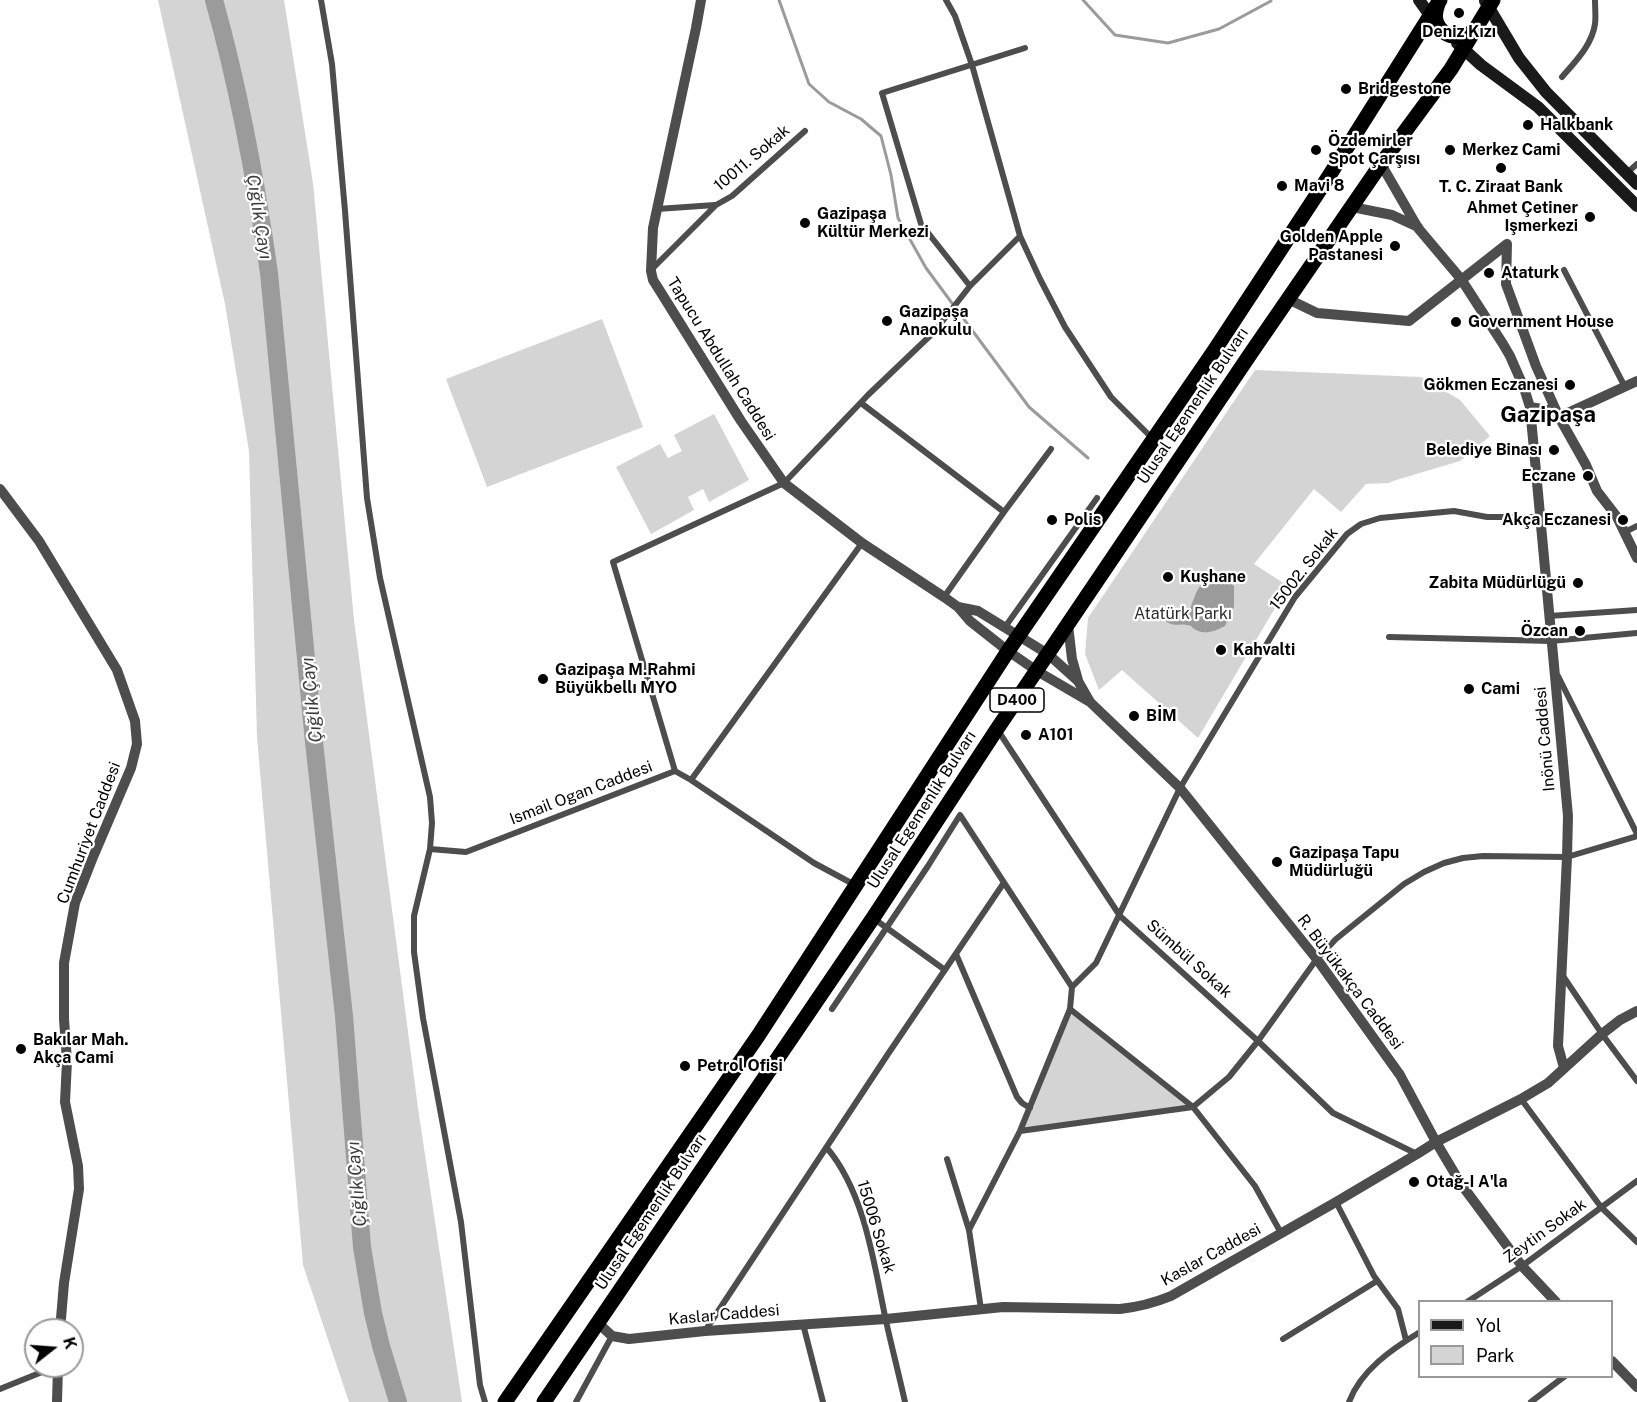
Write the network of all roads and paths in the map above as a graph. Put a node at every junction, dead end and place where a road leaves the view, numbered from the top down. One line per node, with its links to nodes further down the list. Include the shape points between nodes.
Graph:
1 (321, 0): 68 (street, via 332,64 367,498 380,579 430,797)
2 (701, 0): 23 (street, Tapucu Abdullah Caddesi)
3 (946, 0): 13 (street)
4 (1419, 0): 8 (main road)
5 (1595, 0): 14 (street, via 1595,26 1586,48)
6 (1439, 1): 8 (highway, Ulusal Egemenlik Bulvarı / D400); 10 (highway, via 1435,16)
7 (1487, 5): 9 (highway, Ulusal Egemenlik Bulvarı / D400); 18 (main road, via 1519,58 1546,92)
8 (1430, 16): 10 (main road); 36 (highway, Ulusal Egemenlik Bulvarı / D400, via 1323,186)
9 (1475, 30): 10 (highway, via 1462,37); 12 (highway, Ulusal Egemenlik Bulvarı / D400)
10 (1444, 32): 12 (main road)
11 (1025, 48): 13 (street)
12 (1464, 50): 16 (highway, Ulusal Egemenlik Bulvarı / D400); 21 (main road, via 1538,107)
13 (972, 65): 25 (street); 29 (street, via 882,93 921,224)
14 (1562, 77)
15 (805, 131): 20 (street, 10011. Sokak, via 732,196)
16 (1381, 164): 22 (highway, Ulusal Egemenlik Bulvarı / D400); 24 (street, Inönü Caddesi)
17 (1637, 164): 18 (street)
18 (1626, 174): 19 (main road)
19 (1637, 183)
20 (716, 205): 23 (street, 10011. Sokak); 27 (street, 10011. Sokak)
21 (1637, 206)
22 (1352, 207): 24 (street, via 1392,215); 30 (highway, Ulusal Egemenlik Bulvarı / D400)
23 (656, 209): 27 (street, Tapucu Abdullah Caddesi)
24 (1419, 228): 28 (street, Inönü Caddesi)
25 (1020, 236): 29 (street); 36 (street, via 1065,327 1111,397)
26 (1564, 270): 32 (street)
27 (651, 271): 38 (street, Tapucu Abdullah Caddesi, via 741,421)
28 (1461, 279): 30 (street, via 1409,321 1317,313); 34 (street, Inönü Caddesi, via 1510,356); 35 (street, via 1507,244 1506,284)
29 (970, 286): 33 (street, via 938,327)
30 (1288, 299): 51 (highway, Ulusal Egemenlik Bulvarı / D400)
31 (1637, 381): 32 (street)
32 (1625, 387): 35 (street)
33 (861, 403): 38 (street); 41 (street)
34 (1530, 407): 35 (street); 42 (street, Inönü Caddesi)
35 (1559, 417): 44 (street, via 1597,491)
36 (1154, 439): 54 (highway, Ulusal Egemenlik Bulvarı / D400)
37 (1051, 449): 41 (street)
38 (784, 483): 45 (street, Tapucu Abdullah Caddesi); 64 (street, via 614,562)
39 (0, 489): 106 (street, Cumhuriyet Caddesi, via 39,541 117,669 135,721 137,744 131,768 75,903 64,963 63,1019 68,1061 65,1102 80,1189)
40 (1097, 498): 52 (street)
41 (1004, 512): 47 (street)
42 (1540, 517): 50 (street, Inönü Caddesi); 66 (street, 15002. Sokak, via 1487,517 1454,511 1380,518 1347,534 1295,597)
43 (1637, 526): 44 (street)
44 (1625, 532): 46 (street)
45 (862, 543): 47 (street, Tapucu Abdullah Caddesi); 65 (street)
46 (1637, 558)
47 (944, 597): 48 (street, Tapucu Abdullah Caddesi)
48 (958, 608): 52 (street, Tapucu Abdullah Caddesi, via 978,611); 57 (street, Tapucu Abdullah Caddesi)
49 (1637, 610): 50 (street)
50 (1549, 616): 56 (street, Inönü Caddesi)
51 (1068, 625): 58 (highway, Ulusal Egemenlik Bulvarı / D400); 61 (street)
52 (1005, 627): 54 (street, Tapucu Abdullah Caddesi)
53 (1637, 633): 56 (street)
54 (1019, 635): 57 (highway, Ulusal Egemenlik Bulvarı / D400); 58 (street, R. Büyükakça Caddesi)
55 (1389, 637): 56 (street)
56 (1551, 641): 59 (street, Inönü Caddesi)
57 (1008, 651): 60 (street, R. Büyükakça Caddesi); 71 (highway, Ulusal Egemenlik Bulvarı / D400)
58 (1048, 654): 60 (highway, Ulusal Egemenlik Bulvarı / D400); 61 (street, R. Büyükakça Caddesi)
59 (1554, 667): 67 (street); 69 (street, Inönü Caddesi, via 1568,816)
60 (1037, 671): 62 (street, R. Büyükakça Caddesi); 63 (highway, Ulusal Egemenlik Bulvarı / D400)
61 (1078, 681): 62 (street, R. Büyükakça Caddesi)
62 (1090, 702): 66 (street, R. Büyükakça Caddesi)
63 (996, 729): 72 (street, Sümbül Sokak); 73 (highway, Ulusal Egemenlik Bulvarı / D400)
64 (675, 771): 65 (street, Ismail Ogan Caddesi); 68 (street, Ismail Ogan Caddesi, via 466,852)
65 (691, 780): 71 (street, Ismail Ogan Caddesi, via 814,863)
66 (1180, 788): 72 (street, 15002. Sokak); 76 (street, R. Büyükakça Caddesi)
67 (1637, 835): 69 (street)
68 (430, 849): 122 (street, via 414,916 414,952 461,1222)
69 (1568, 857): 76 (street, via 1483,856 1444,863 1404,884); 78 (street, Inönü Caddesi)
70 (1004, 884): 74 (street, via 960,815); 75 (street); 79 (street)
71 (855, 885): 123 (highway, Ulusal Egemenlik Bulvarı / D400, via 758,1036)
72 (1120, 916): 79 (street, 15002. Sokak, via 1096,963); 84 (street, Sümbül Sokak)
73 (873, 918): 74 (street); 108 (highway, Ulusal Egemenlik Bulvarı / D400)
74 (887, 928): 77 (street); 80 (street)
75 (956, 954): 77 (street); 89 (street, via 1017,1097)
76 (1316, 960): 84 (street); 91 (street, R. Büyükakça Caddesi, via 1400,1075)
77 (945, 970): 92 (street)
78 (1561, 973): 83 (street); 85 (street, Inönü Caddesi, via 1558,1046)
79 (1072, 987): 81 (street)
80 (832, 1009)
81 (1070, 1009): 88 (street); 89 (street)
82 (1637, 1011): 83 (street, Kaslar Caddesi)
83 (1602, 1034): 85 (street, Kaslar Caddesi); 86 (street)
84 (1258, 1041): 88 (street, via 1229,1077); 93 (street, Sümbül Sokak, via 1333,1113)
85 (1564, 1068): 87 (street, Kaslar Caddesi)
86 (1637, 1081)
87 (1521, 1099): 91 (street, Kaslar Caddesi); 97 (street)
88 (1193, 1107): 90 (street); 99 (street, via 1255,1186)
89 (1030, 1108): 90 (street)
90 (1020, 1131): 98 (street)
91 (1436, 1142): 93 (street, Kaslar Caddesi); 101 (street, R. Büyükakça Caddesi, via 1461,1184)
92 (827, 1148): 107 (street, 15006 Sokak, via 842,1169 859,1209); 110 (street)
93 (1417, 1154): 96 (street, Kaslar Caddesi)
94 (947, 1159): 98 (street)
95 (1637, 1180): 97 (street, Zeytin Sokak)
96 (1336, 1202): 99 (street, Kaslar Caddesi); 102 (street)
97 (1601, 1207): 100 (street); 101 (street, Zeytin Sokak)
98 (969, 1230): 105 (street)
99 (1281, 1233): 105 (street, Kaslar Caddesi, via 1156,1303 1120,1309)
100 (1637, 1242)
101 (1522, 1266): 103 (street, Zeytin Sokak); 104 (street, R. Büyükakça Caddesi)
102 (1377, 1281): 113 (street); 114 (street, via 1398,1309)
103 (1470, 1300)
104 (1554, 1300)
105 (981, 1309): 107 (street, Kaslar Caddesi)
106 (61, 1318)
107 (886, 1319): 109 (street, Kaslar Caddesi); 127 (street, 15006 Sokak)
108 (598, 1323): 112 (street); 124 (highway, Ulusal Egemenlik Bulvarı / D400)
109 (803, 1324): 110 (street, Kaslar Caddesi); 126 (street)
110 (705, 1331): 112 (street, Kaslar Caddesi, via 630,1339)
111 (1418, 1333): 114 (street)
112 (612, 1336): 125 (street)
113 (1283, 1339)
114 (1406, 1340): 128 (street, via 1363,1378)
115 (1613, 1363): 119 (street)
116 (27, 1378): 120 (street)
117 (58, 1378): 121 (street)
118 (1564, 1378): 129 (street)
119 (1637, 1387)
120 (0, 1389)
121 (57, 1402)
122 (485, 1402)
123 (505, 1402)
124 (544, 1402)
125 (576, 1402)
126 (823, 1402)
127 (905, 1402)
128 (1349, 1402)
129 (1531, 1402)

